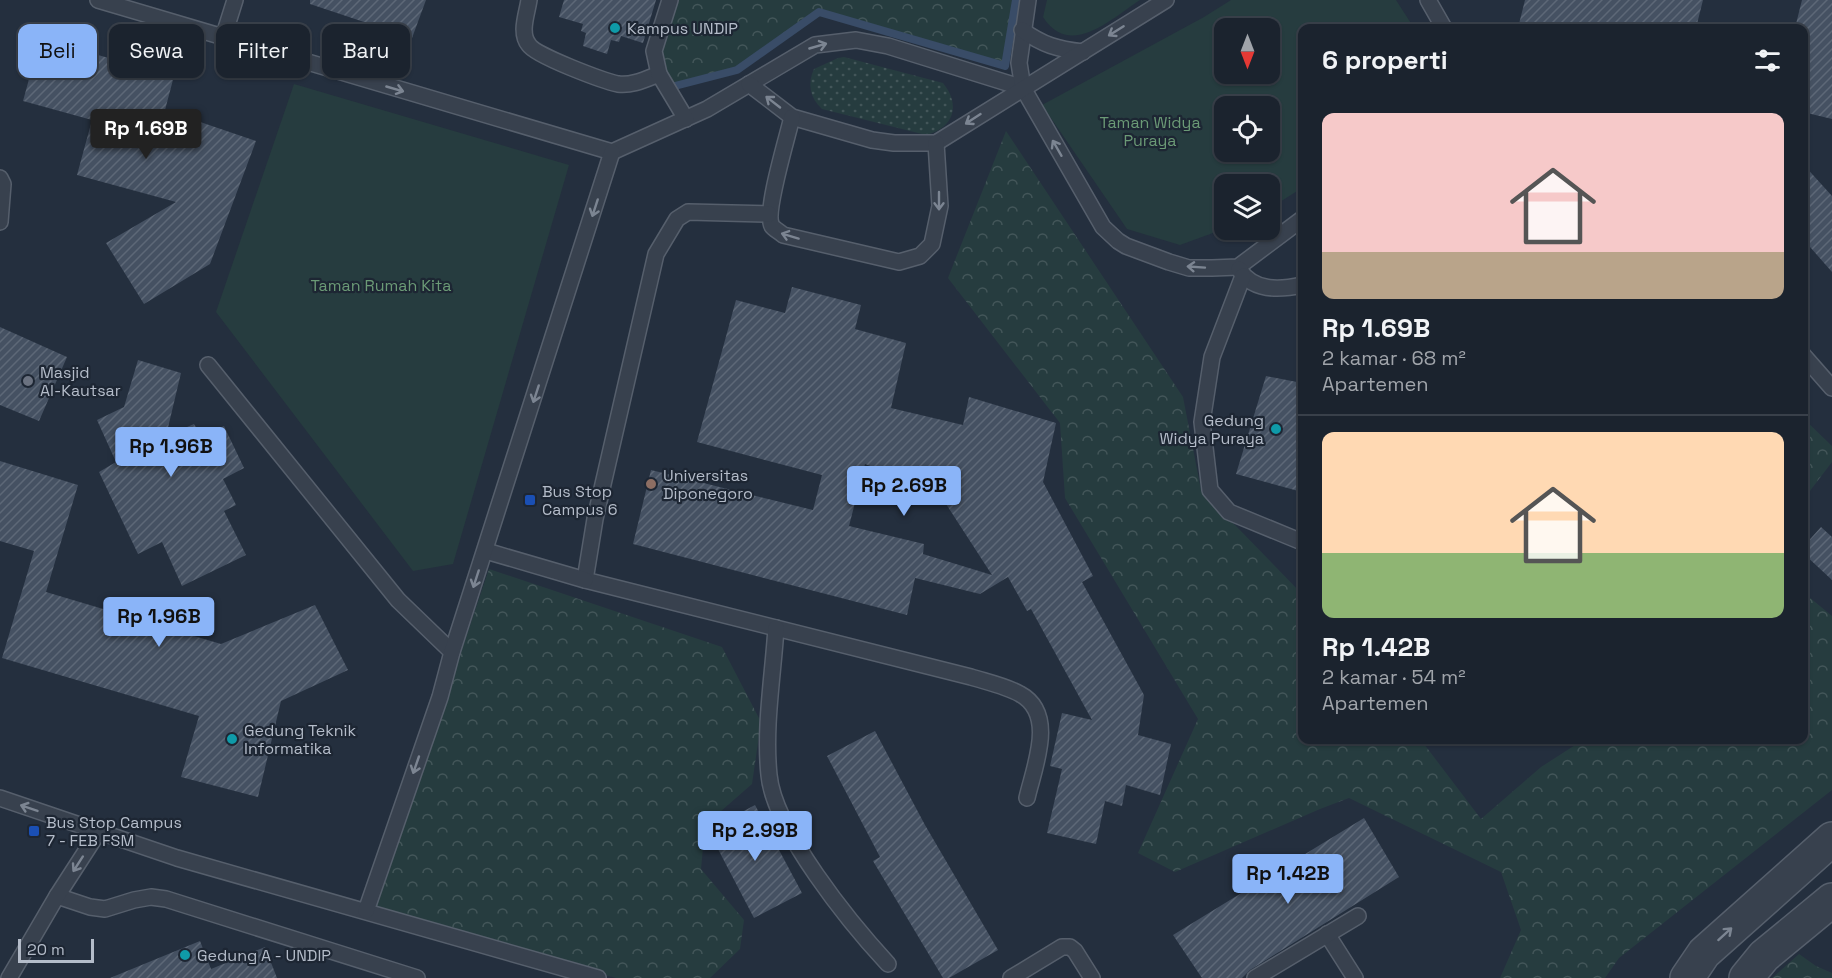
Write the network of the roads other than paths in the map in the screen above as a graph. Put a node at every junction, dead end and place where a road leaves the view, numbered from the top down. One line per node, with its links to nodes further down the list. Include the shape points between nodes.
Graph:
1 (100, 0): 11 (lane)
2 (235, 0): 8 (lane)
3 (529, 0): 14 (lane, via 525,35 529,46 549,59 618,84 631,84)
4 (670, 0): 14 (lane, via 654,51)
5 (1028, 0): 10 (lane)
6 (1166, 0): 12 (lane, one-way to 12)
7 (1428, 0): 9 (lane)
8 (227, 24)
9 (1441, 24)
10 (1022, 30): 12 (lane, via 1062,50); 16 (lane, via 1019,63)
11 (216, 36)
12 (1083, 52): 16 (lane)
13 (310, 63): 20 (lane, one-way to 20)
14 (659, 74): 18 (lane)
15 (749, 84): 16 (lane, one-way to 16, via 815,45 856,40 888,46); 17 (lane, one-way to 15); 18 (lane)
16 (1023, 88): 19 (lane, one-way to 19); 25 (lane, one-way to 16, via 1189,268 1118,241 1103,227)
17 (792, 117): 19 (lane, via 872,140); 22 (lane)
18 (686, 119): 20 (lane)
19 (936, 143): 22 (lane, one-way to 22, via 940,206 932,244 920,256 899,262 783,235 772,226)
20 (612, 152): 31 (lane, one-way to 31)
21 (0, 178): 23 (lane)
22 (770, 214): 32 (lane, via 688,213 677,219 656,254 595,519)
23 (0, 222)
24 (1298, 222): 25 (lane)
25 (1240, 271): 26 (lane, via 1261,287 1280,290); 30 (lane, via 1212,357 1202,422 1210,490 1229,512)
26 (1298, 286)
27 (1808, 361): 29 (lane)
28 (208, 365): 34 (lane, via 398,600)
29 (1832, 388)
30 (1298, 540)
31 (486, 550): 32 (lane); 34 (lane, one-way to 34)
32 (585, 580): 33 (lane)
33 (776, 628): 36 (lane, via 1020,693 1032,702 1041,729); 44 (lane, via 767,744 769,777 777,806 810,864 861,935)
34 (452, 652): 41 (lane, one-way to 41)
35 (0, 798): 37 (lane, one-way to 35)
36 (1027, 798)
37 (99, 831): 39 (lane, one-way to 39); 41 (lane, via 177,858)
38 (1832, 839): 52 (street, one-way to 38, via 1704,953)
39 (57, 896): 46 (lane); 47 (lane, via 105,909 151,897 166,899)
40 (1832, 900): 53 (street, via 1764,956)
41 (366, 911): 48 (lane)
42 (1358, 916): 43 (lane)
43 (1327, 934): 45 (lane); 51 (lane)
44 (888, 964)
45 (1348, 976)
46 (9, 978)
47 (417, 978)
48 (598, 978)
49 (1011, 978): 50 (lane, via 1062,947 1070,947)
50 (1092, 978)
51 (1255, 978)
52 (1687, 978)
53 (1746, 978)

